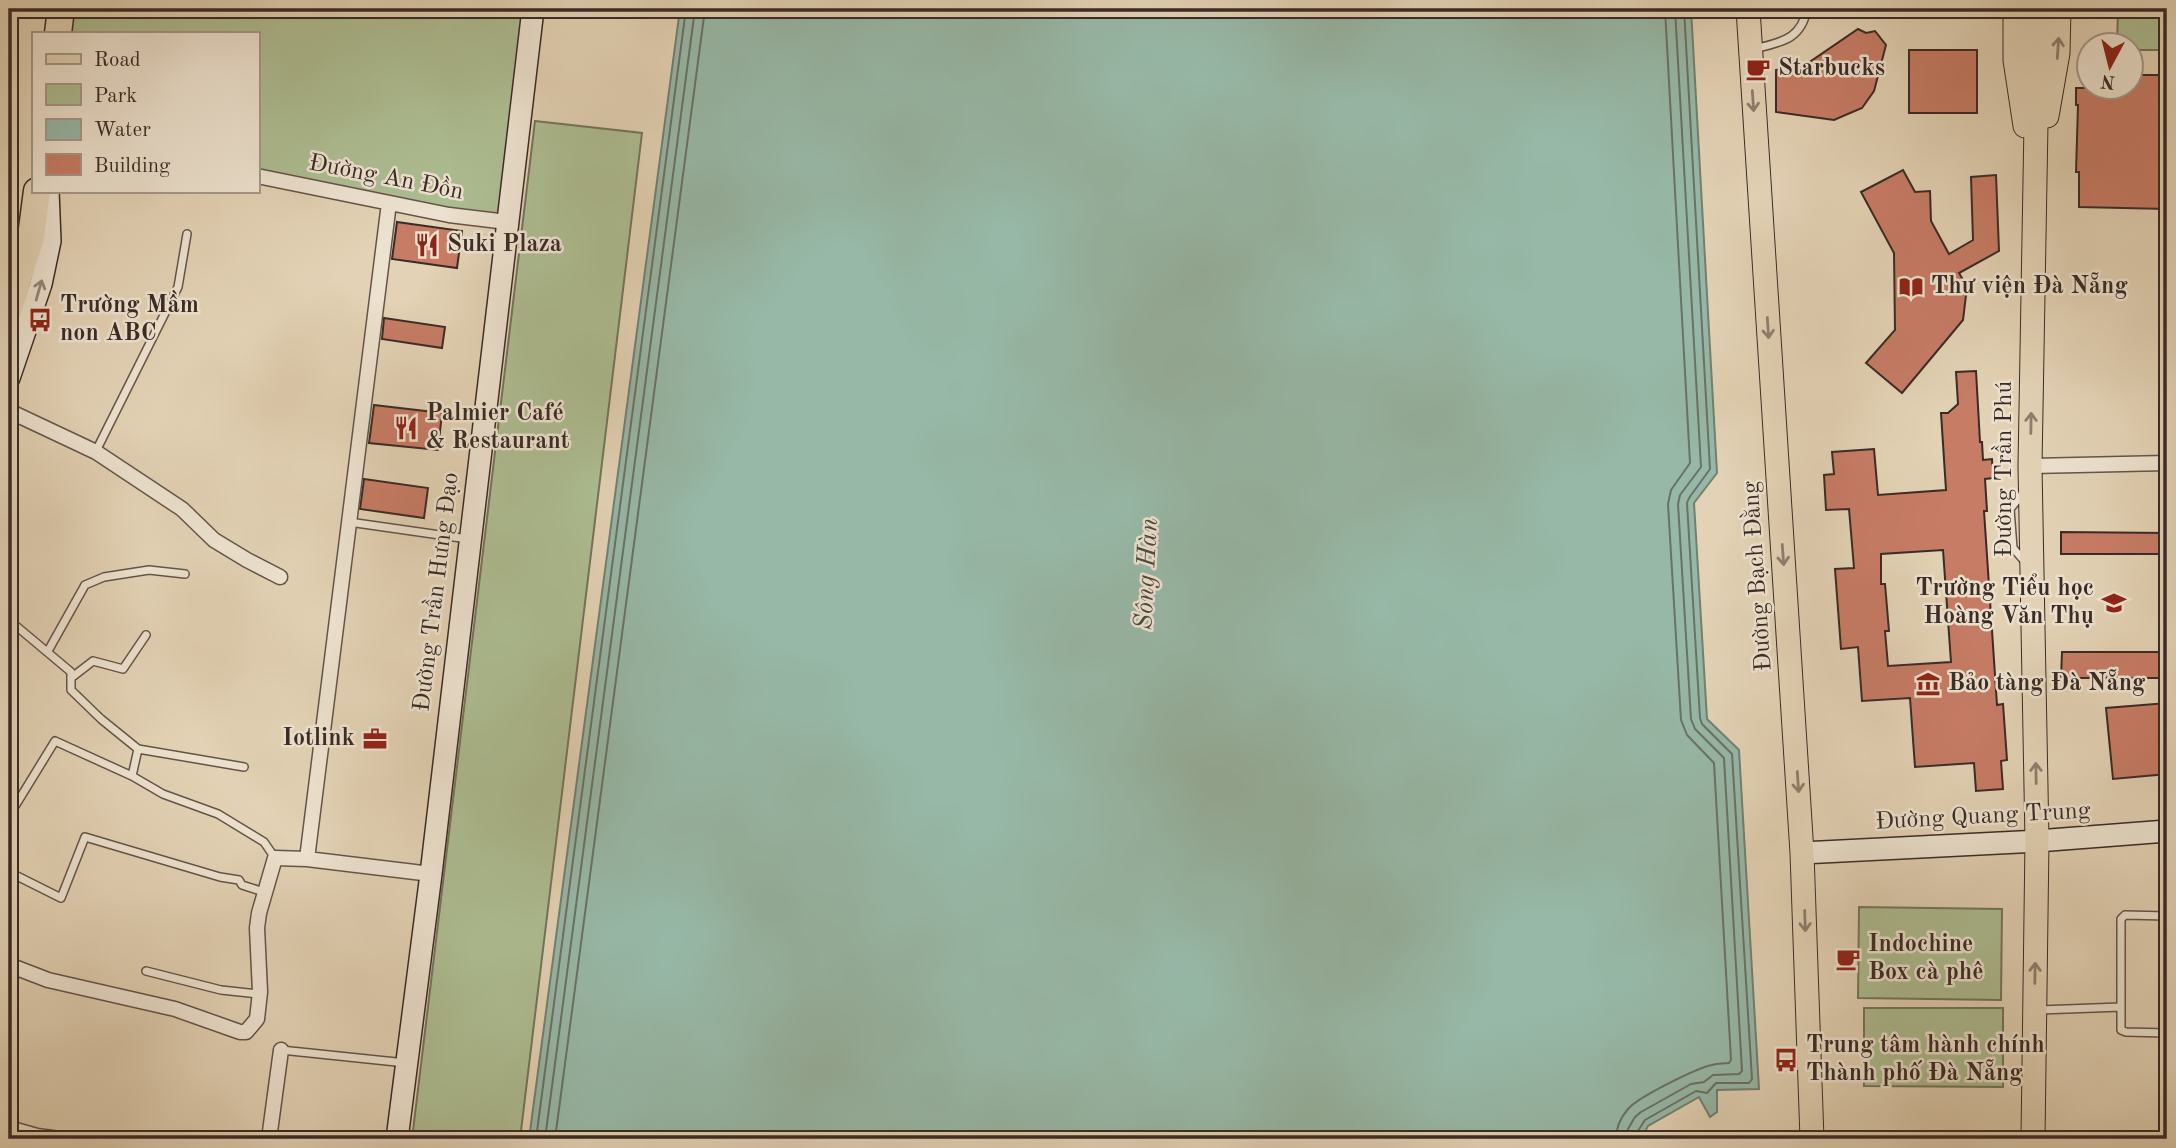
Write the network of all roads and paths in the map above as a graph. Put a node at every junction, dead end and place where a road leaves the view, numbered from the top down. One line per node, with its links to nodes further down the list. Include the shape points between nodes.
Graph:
1 (61, 9): 8 (highway)
2 (533, 9): 15 (main road, Đường Trần Hưng Đạo)
3 (1748, 9): 9 (main road, Đường Bạch Đằng)
4 (1807, 9): 9 (lane, via 1804,25 1783,42)
5 (2015, 9): 11 (main road, via 2015,60)
6 (2038, 9): 11 (main road, Đường Trần Phú)
7 (2059, 9): 11 (main road, one-way to 7, via 2058,53)
8 (58, 32)
9 (1750, 50): 37 (main road, Đường Bạch Đằng, one-way to 37)
10 (259, 176): 14 (street, Đường An Đồn)
11 (2035, 188): 22 (main road, Đường Trần Phú, one-way to 11)
12 (37, 192): 17 (highway, via 31,237)
13 (48, 192): 18 (main road, one-way to 13, via 41,285 50,241)
14 (389, 202): 15 (street, Đường An Đồn); 23 (street)
15 (508, 222): 24 (main road, Đường Trần Hưng Đạo)
16 (187, 234): 20 (lane, via 177,287)
17 (9, 308)
18 (9, 378)
19 (9, 411): 20 (street)
20 (96, 452): 26 (street, via 182,509 214,540)
21 (2167, 463): 22 (street)
22 (2030, 476): 36 (main road, Đường Trần Phú, one-way to 22)
23 (349, 522): 24 (lane); 39 (street)
24 (469, 539): 41 (main road, Đường Trần Hưng Đạo)
25 (185, 574): 29 (lane, via 161,570 127,573 85,585)
26 (280, 577)
27 (9, 620): 29 (lane)
28 (146, 635): 30 (lane, via 123,669 93,661)
29 (48, 651): 30 (lane, via 71,672)
30 (71, 679): 31 (lane, via 71,690)
31 (138, 749): 32 (lane); 33 (lane)
32 (244, 767)
33 (132, 776): 34 (lane, via 55,741); 38 (lane, via 163,794 218,814 264,842)
34 (10, 810)
35 (2167, 831): 36 (main road, Đường Quang Trung)
36 (2037, 841): 37 (main road, Đường Quang Trung); 48 (main road, Đường Trần Phú, one-way to 36)
37 (1802, 853): 56 (main road, Đường Bạch Đằng, one-way to 56)
38 (275, 858): 39 (street); 42 (street)
39 (307, 859): 41 (street)
40 (9, 872): 42 (lane, via 61,898 85,837 239,880)
41 (431, 874): 51 (main road, Đường Trần Hưng Đạo)
42 (264, 892): 46 (street, via 257,928)
43 (2167, 916): 47 (lane, via 2125,915 2121,919)
44 (9, 965): 46 (street, via 48,980 175,1009 240,1032 246,1032 257,1019)
45 (146, 971): 46 (lane)
46 (259, 994)
47 (2121, 1007): 48 (lane); 49 (lane, via 2121,1030)
48 (2035, 1010): 57 (main road, Đường Trần Phú)
49 (2167, 1033)
50 (281, 1050): 51 (lane); 54 (street)
51 (407, 1063): 55 (main road, Đường Trần Hưng Đạo)
52 (9, 1128): 53 (street)
53 (60, 1139)
54 (269, 1139)
55 (397, 1139)
56 (1812, 1139)
57 (2033, 1139)

